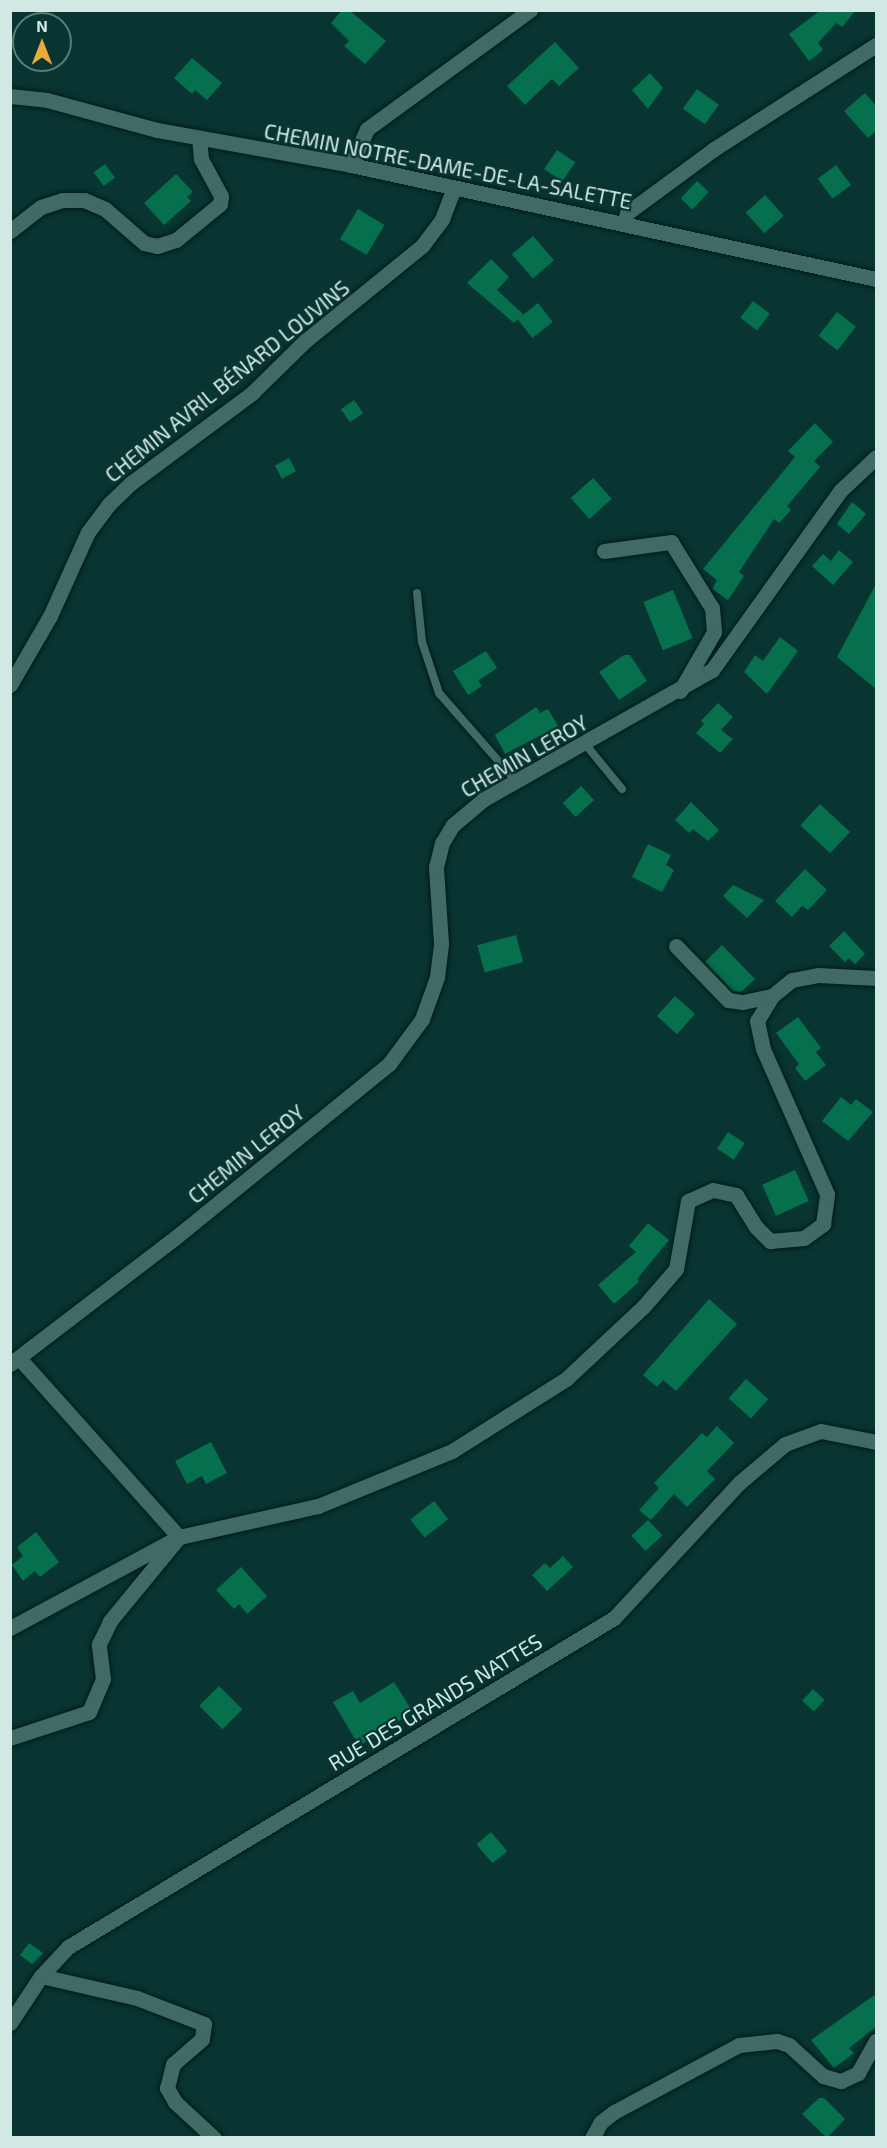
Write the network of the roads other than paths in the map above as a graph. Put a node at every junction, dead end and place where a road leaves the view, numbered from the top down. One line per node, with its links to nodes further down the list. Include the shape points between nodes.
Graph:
1 (530, 10): 5 (street, via 375,122 367,129)
2 (876, 45): 7 (street, via 714,149 627,213)
3 (10, 96): 4 (street, CHEMIN NOTRE-DAME-DE-LA-SALETTE, via 47,100)
4 (199, 138): 5 (street, CHEMIN NOTRE-DAME-DE-LA-SALETTE); 8 (street, via 201,159 221,196 220,204 176,240 157,246 144,243 105,209 84,200 62,200 41,207)
5 (351, 165): 6 (street, CHEMIN NOTRE-DAME-DE-LA-SALETTE)
6 (454, 188): 7 (street, CHEMIN NOTRE-DAME-DE-LA-SALETTE); 13 (street, CHEMIN AVRIL BÉNARD LOUVINS, via 442,219 422,246 305,341 252,393 131,483 108,505 88,531 50,616)
7 (624, 223): 9 (street, CHEMIN NOTRE-DAME-DE-LA-SALETTE)
8 (10, 231)
9 (876, 279)
10 (876, 457): 14 (street, CHEMIN LEROY, via 841,490 720,662)
11 (604, 551): 14 (street, via 671,542 712,609 714,632)
12 (417, 593): 16 (lane, via 422,642 439,693)
13 (10, 685)
14 (680, 691): 15 (street, CHEMIN LEROY)
15 (586, 745): 16 (street, CHEMIN LEROY); 17 (lane)
16 (517, 782): 21 (street, CHEMIN LEROY, via 472,807 453,825 442,843 435,883 441,943 437,977 422,1019 389,1064)
17 (622, 789)
18 (676, 946): 20 (street, via 728,1000 743,1002)
19 (876, 978): 20 (street, via 818,975 792,980)
20 (772, 996): 23 (street, via 757,1022 763,1049 826,1194 823,1224 804,1238 770,1241 736,1195 713,1190 688,1201 676,1269 643,1307 566,1379 452,1451 318,1506)
21 (15, 1361): 23 (street)
22 (876, 1442): 26 (street, RUE DES GRANDS NATTES, via 821,1431 785,1444 740,1484 614,1618 68,1947)
23 (179, 1537): 24 (street); 25 (street, via 110,1621 99,1644 103,1679 89,1712)
24 (10, 1628)
25 (10, 1738)
26 (41, 1976): 27 (street, RUE DES GRANDS NATTES); 29 (street, via 137,1998 204,2024 202,2039 173,2064 167,2088 176,2102)
27 (10, 2023)
28 (876, 2041): 30 (street, via 858,2073 842,2081 823,2076 789,2045 777,2041 740,2044 614,2112 601,2122)
29 (214, 2138)
30 (592, 2138)

